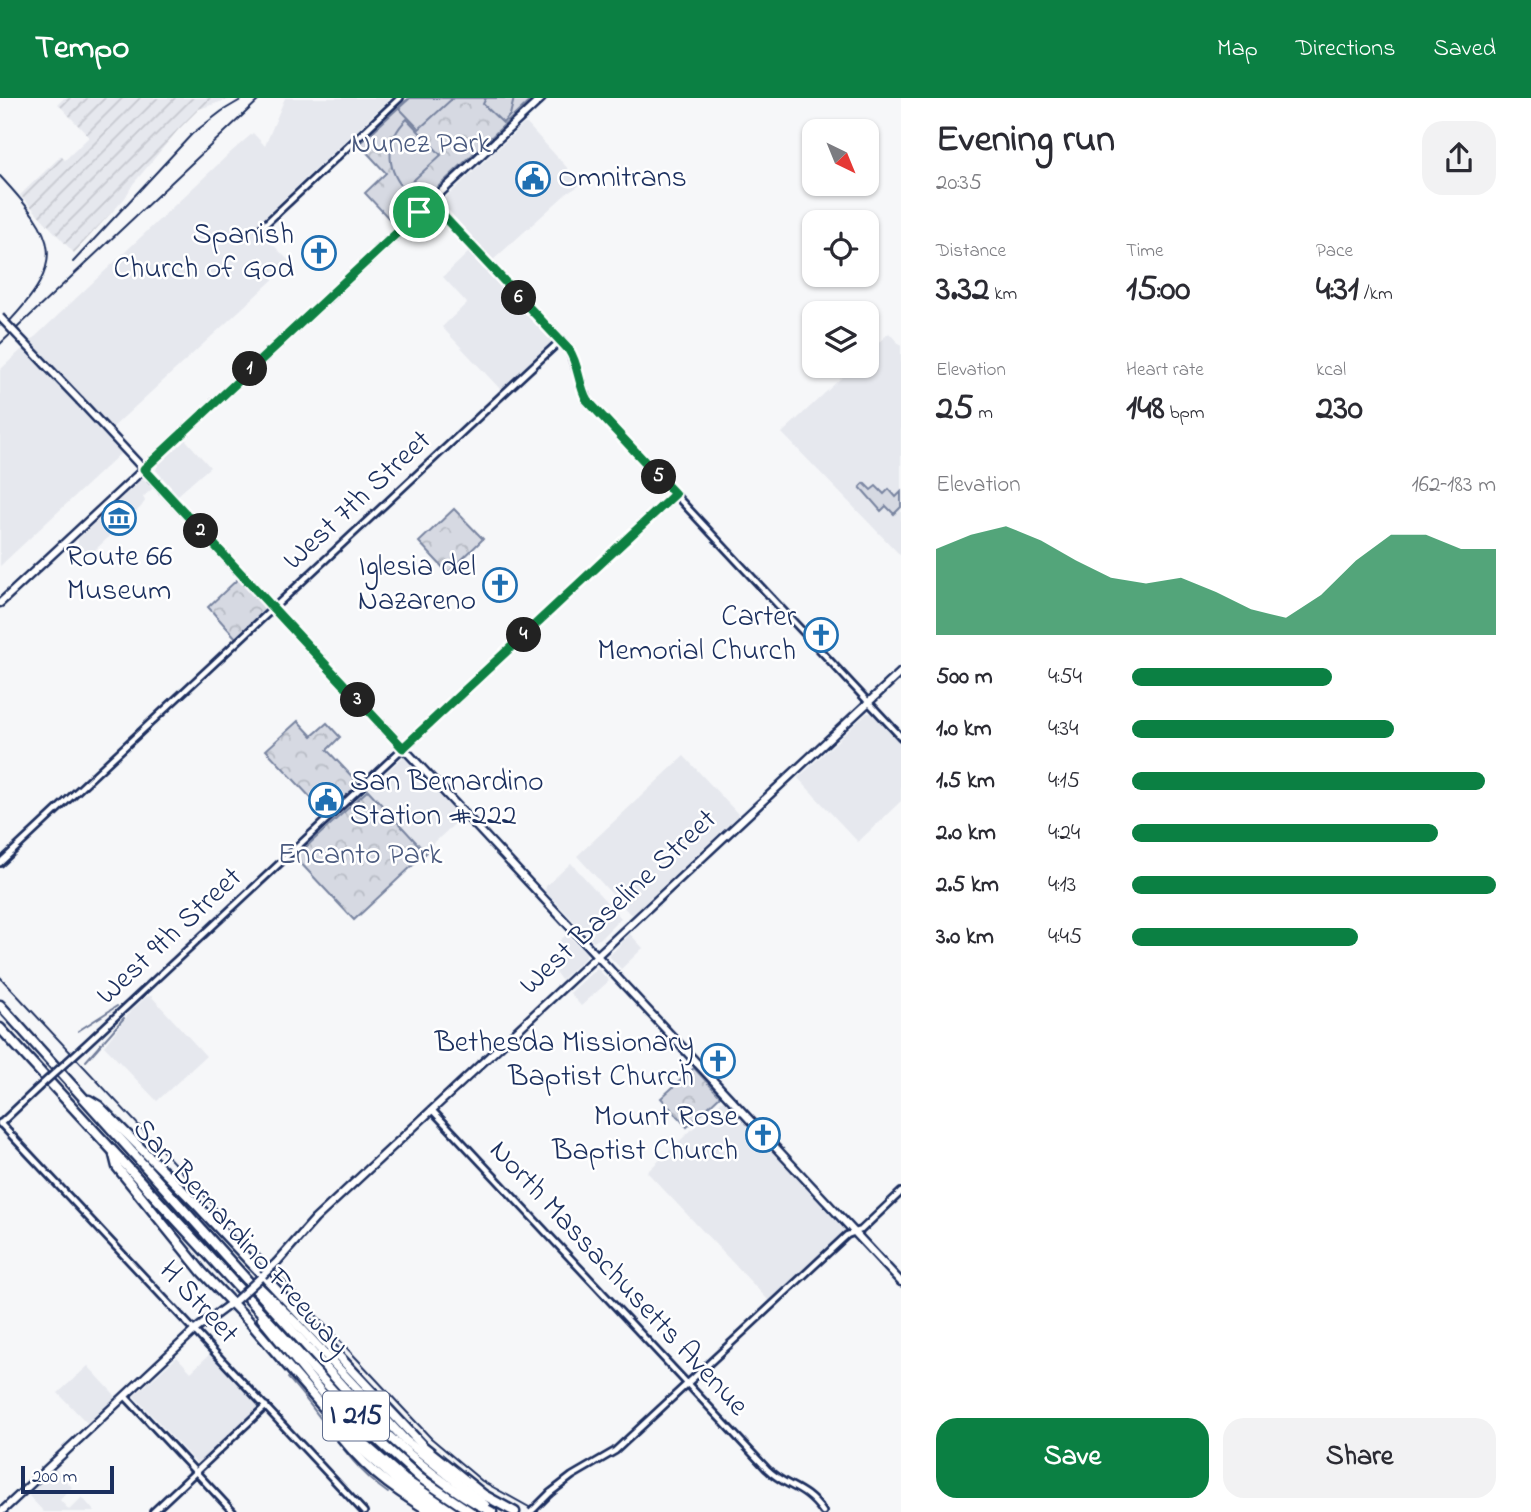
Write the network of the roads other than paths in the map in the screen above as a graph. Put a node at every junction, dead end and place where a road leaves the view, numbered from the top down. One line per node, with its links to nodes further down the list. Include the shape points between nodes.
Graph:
1 (400, 98): 4 (street)
2 (542, 98): 3 (main road)
3 (430, 202): 6 (street); 7 (main road)
4 (260, 229)
5 (0, 317): 7 (main road, bridge)
6 (560, 341): 8 (street, via 573,357 587,400); 10 (street, West 7th Street)
7 (144, 469): 9 (main road); 10 (main road)
8 (675, 494): 12 (street); 14 (street, West 9th Street)
9 (0, 603)
10 (273, 608): 14 (main road); 15 (street, West 7th Street)
11 (901, 672): 12 (main road, West Baseline Street)
12 (868, 703): 13 (street); 16 (main road, West Baseline Street)
13 (901, 737)
14 (403, 748): 16 (main road); 21 (street, West 9th Street, bridge)
15 (0, 863)
16 (596, 956): 20 (main road, West Baseline Street); 24 (main road)
17 (0, 1005): 19 (highway, San Bernardino Freeway / I 215)
18 (0, 1028): 22 (highway, San Bernardino Freeway / I 215)
19 (78, 1092): 25 (highway, San Bernardino Freeway / I 215); 26 (highway, via 99,1106)
20 (432, 1110): 26 (main road, West Baseline Street, bridge, via 315,1219); 31 (street, North Massachusetts Avenue)
21 (0, 1123): 30 (street, H Street)
22 (113, 1152): 28 (highway, via 117,1167 202,1272); 29 (highway, San Bernardino Freeway / I 215)
23 (901, 1192): 24 (street, via 861,1230)
24 (854, 1231): 27 (main road); 31 (street)
25 (212, 1241): 36 (highway); 46 (highway, San Bernardino Freeway / I 215, via 389,1436 475,1504)
26 (263, 1275): 28 (main road, West Baseline Street, bridge); 33 (highway)
27 (901, 1282)
28 (234, 1301): 30 (main road, West Baseline Street); 34 (highway)
29 (254, 1304): 44 (highway, via 268,1328 362,1442 404,1479); 45 (highway, San Bernardino Freeway / I 215, via 400,1461)
30 (195, 1330): 32 (main road, West Baseline Street); 35 (street, H Street)
31 (687, 1384): 48 (street, bridge, via 615,1451 572,1476); 49 (street, North Massachusetts Avenue, via 774,1476 804,1491)
32 (125, 1396): 37 (street); 38 (main road, West Baseline Street)
33 (378, 1400): 36 (highway); 47 (highway, via 457,1474)
34 (319, 1404): 42 (highway, via 366,1467); 43 (highway, via 379,1467)
35 (266, 1406): 37 (street); 41 (street, H Street)
36 (422, 1455): 46 (highway)
37 (196, 1472): 39 (street); 40 (street)
38 (1, 1512)
39 (153, 1512)
40 (233, 1512)
41 (364, 1512)
42 (431, 1512)
43 (442, 1512)
44 (453, 1512)
45 (471, 1512)
46 (492, 1512)
47 (515, 1512)
48 (531, 1512)
49 (822, 1512)

